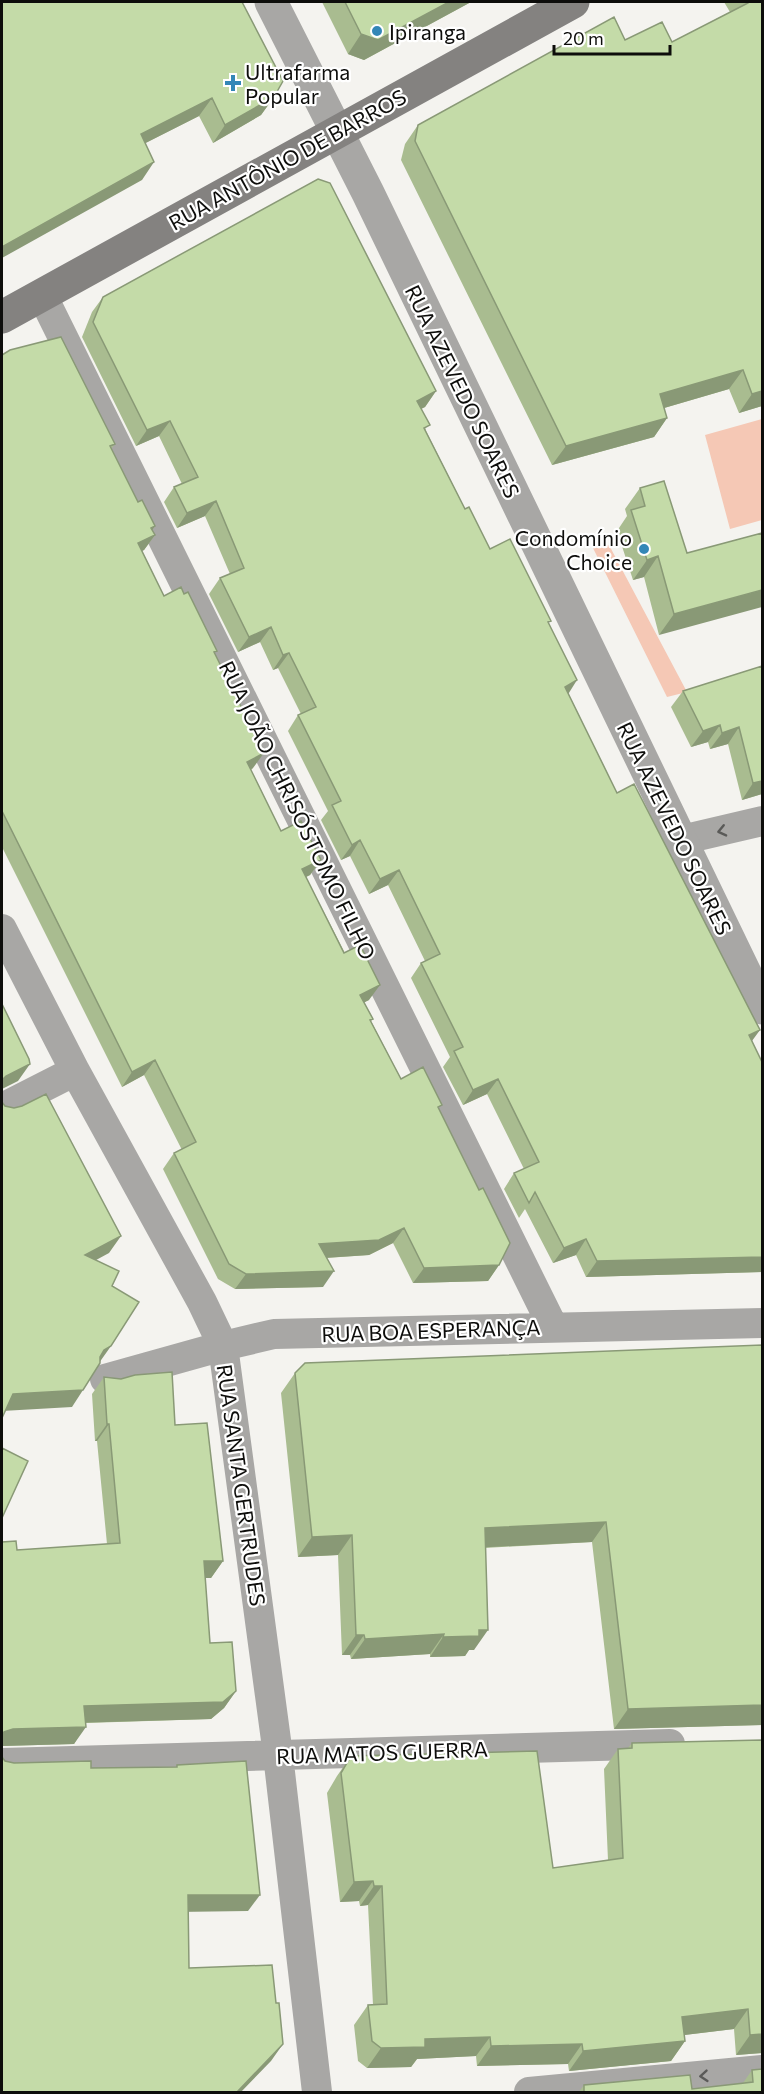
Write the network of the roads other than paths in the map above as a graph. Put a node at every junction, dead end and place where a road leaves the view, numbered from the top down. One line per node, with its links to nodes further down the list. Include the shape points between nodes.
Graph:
1 (271, 2): 3 (street, RUA AZEVEDO SOARES)
2 (573, 2): 3 (main road, RUA ANTÔNIO DE BARROS)
3 (337, 132): 4 (main road, RUA ANTÔNIO DE BARROS); 7 (street, RUA AZEVEDO SOARES)
4 (42, 294): 5 (main road, RUA ANTÔNIO DE BARROS); 13 (street, RUA JOÃO CHRISÓSTOMO FILHO)
5 (2, 316)
6 (762, 821): 7 (street, one-way to 7)
7 (681, 840): 9 (street, RUA AZEVEDO SOARES)
8 (2, 929): 10 (street, RUA SANTA GERTRUDES)
9 (762, 1008)
10 (75, 1071): 11 (street); 14 (street, RUA SANTA GERTRUDES)
11 (2, 1108)
12 (762, 1323): 13 (street, RUA BOA ESPERANÇA)
13 (553, 1327): 14 (street, RUA BOA ESPERANÇA, via 274,1334)
14 (223, 1346): 15 (street, RUA BOA ESPERANÇA); 17 (street, RUA SANTA GERTRUDES)
15 (105, 1379)
16 (692, 1743): 17 (street, RUA MATOS GUERRA)
17 (278, 1755): 18 (street, RUA MATOS GUERRA); 20 (street, RUA SANTA GERTRUDES)
18 (2, 1762)
19 (762, 2070): 21 (street, one-way to 21)
20 (317, 2092)
21 (529, 2092)

